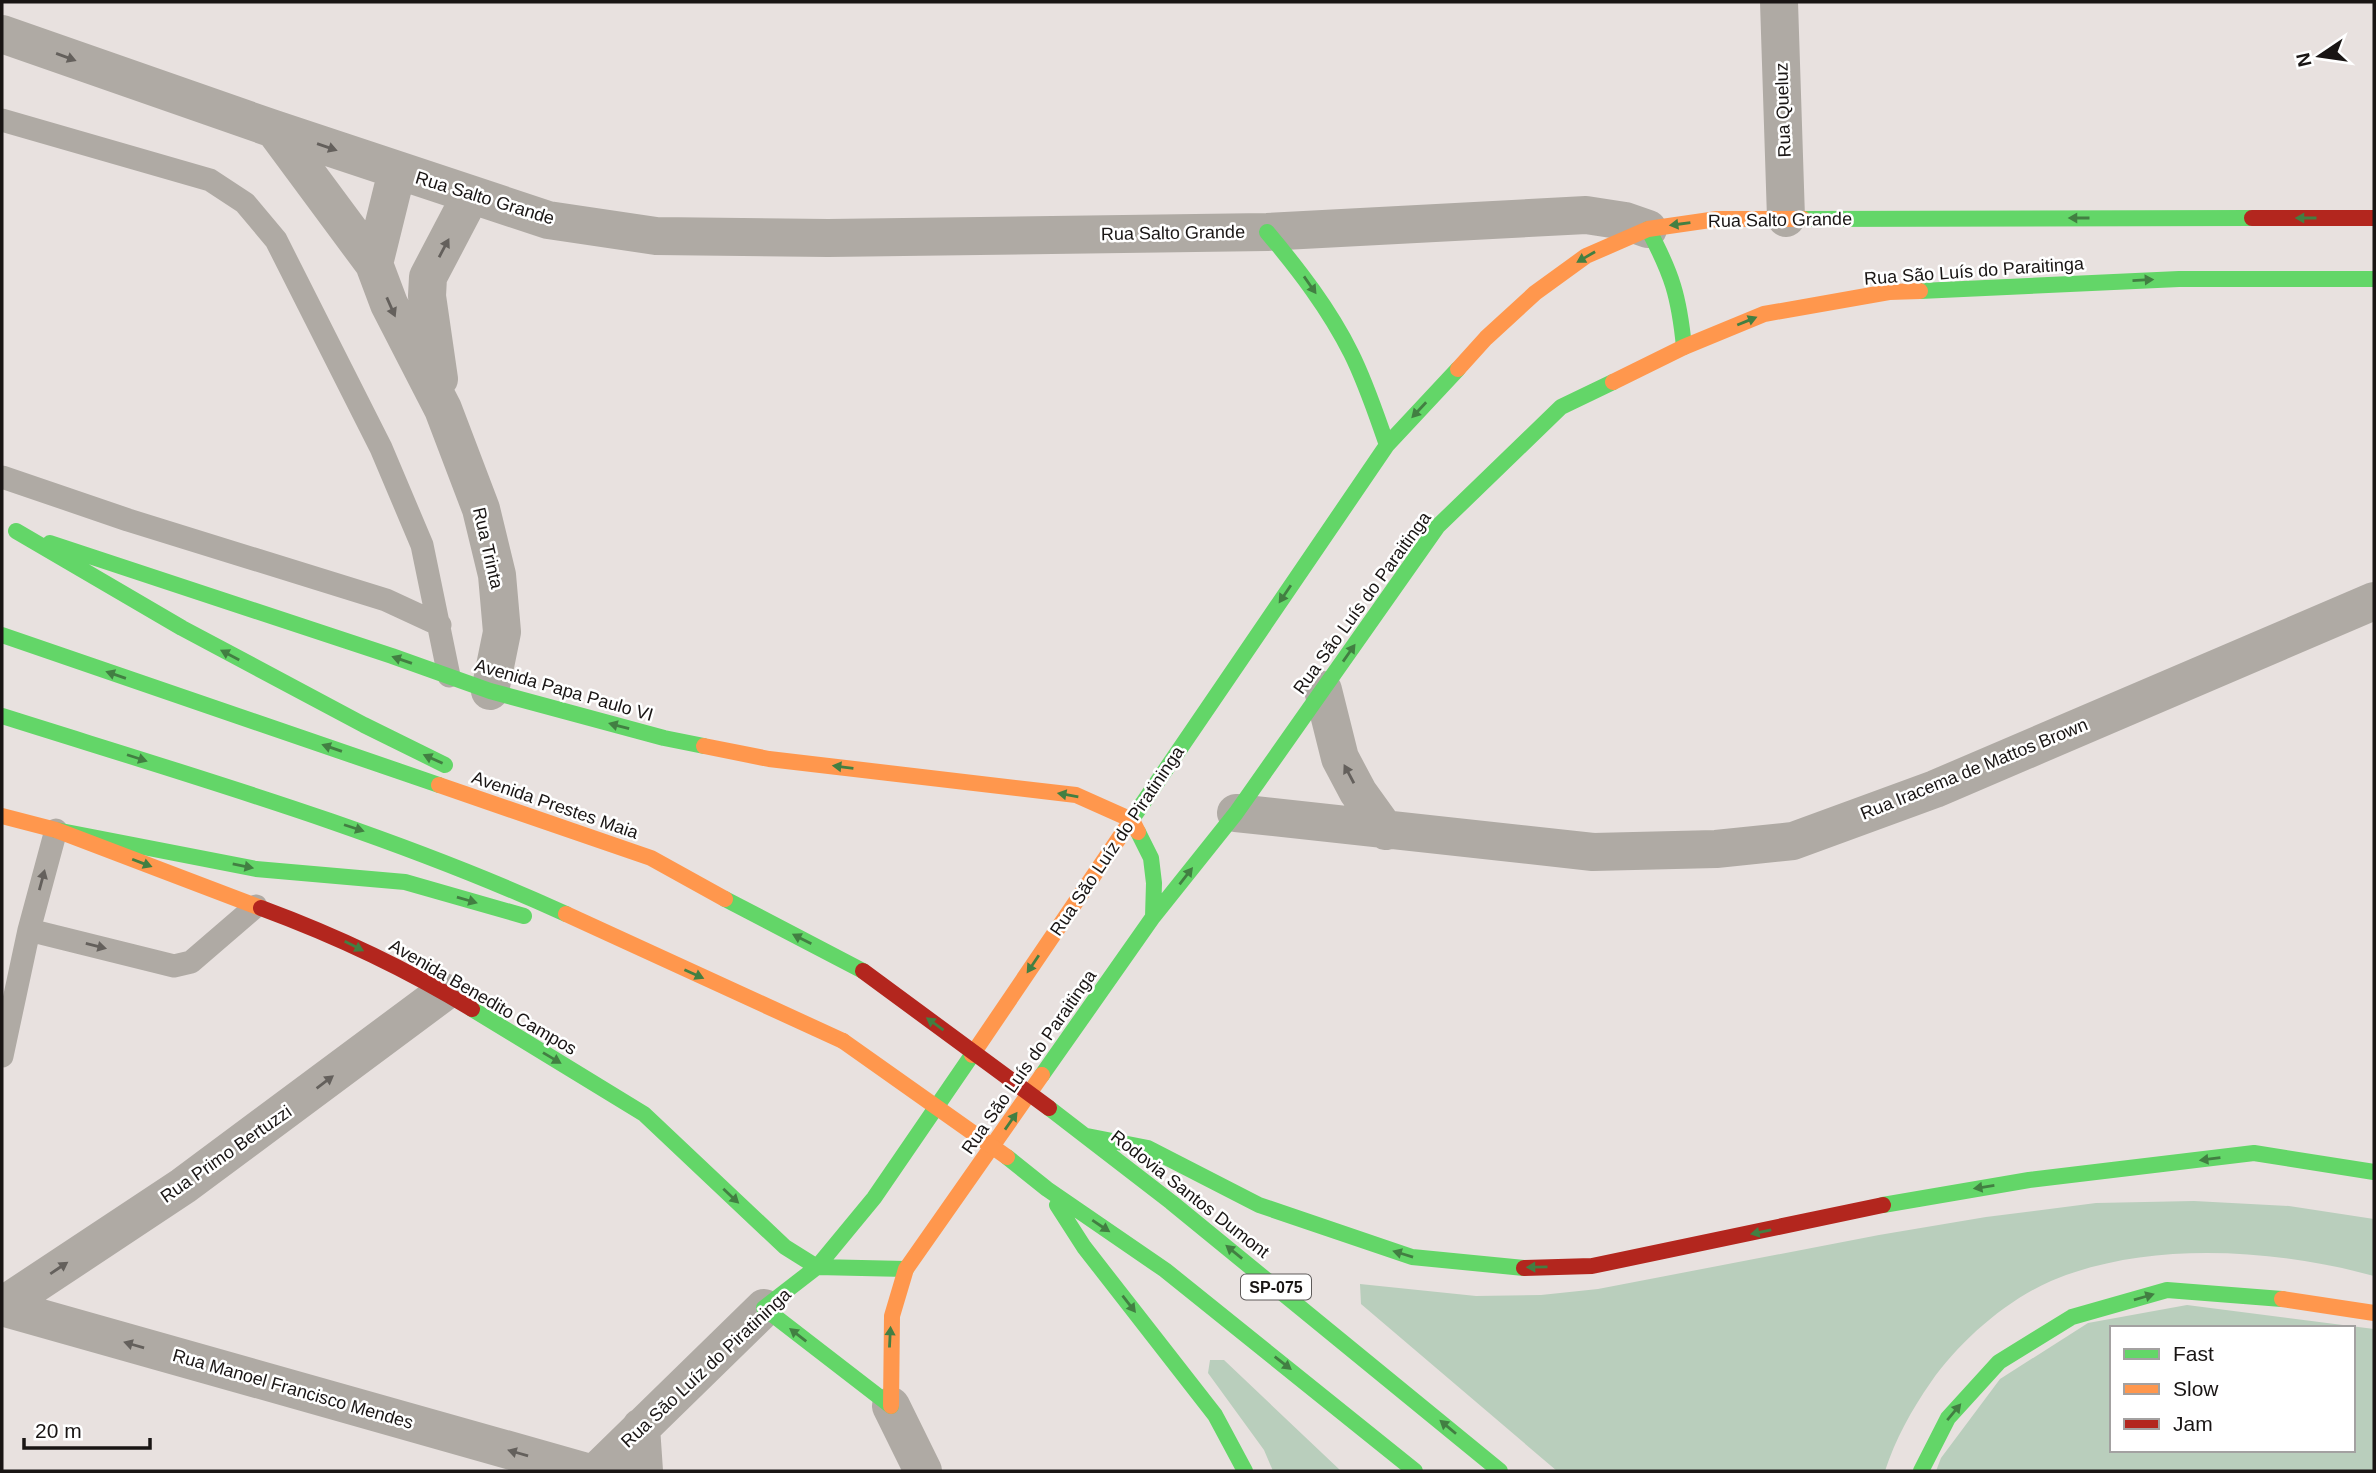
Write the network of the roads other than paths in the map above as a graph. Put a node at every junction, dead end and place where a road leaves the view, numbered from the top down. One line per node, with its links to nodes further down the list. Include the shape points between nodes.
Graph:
1 (1779, 2): 7 (street, Rua Queluz)
2 (2, 34): 4 (street, Rua Salto Grande, one-way to 4)
3 (2, 120): 19 (lane, via 210,180 245,203 276,240 381,448 422,545)
4 (274, 129): 5 (street, Rua Salto Grande, one-way to 5); 11 (street, Rua Trinta)
5 (397, 171): 6 (street, Rua Salto Grande); 11 (street)
6 (471, 195): 10 (street, Rua Salto Grande, via 548,220 656,236); 14 (street, Rua Trinta, one-way to 6, via 428,277)
7 (1786, 218): 8 (main road, Rua Salto Grande, one-way to 7); 9 (main road, Rua Salto Grande, one-way to 9, via 1717,219)
8 (2374, 218)
9 (1648, 229): 10 (street, Rua Salto Grande, via 1586,215); 13 (main road, via 1668,266 1680,305); 15 (main road, Rua São Luíz do Piratininga, one-way to 15, via 1586,256 1535,293 1486,338)
10 (1268, 232): 15 (main road, one-way to 15, via 1299,270 1345,342)
11 (374, 264): 14 (street, Rua Trinta, one-way to 14, via 388,304)
12 (2374, 279): 13 (main road, Rua São Luís do Paraitinga, one-way to 12, via 1764,314 1889,292 2179,279)
13 (1684, 347): 22 (main road, Rua São Luís do Paraitinga, one-way to 13, via 1438,526 1507,457 1562,407)
14 (443, 409): 23 (street, Rua Trinta, via 481,509 498,575 502,632)
15 (1387, 445): 29 (main road, Rua São Luíz do Piratininga, one-way to 29)
16 (2, 477): 19 (lane, via 386,600)
17 (9, 529): 21 (main road, Avenida Papa Paulo VI, one-way to 17); 25 (main road, one-way to 17, via 187,632)
18 (2374, 601): 31 (street, Rua Iracema de Mattos Brown, via 1935,789 1793,841 1716,849 1593,852)
19 (440, 625): 21 (lane)
20 (2, 635): 32 (main road, Avenida Prestes Maia, one-way to 20)
21 (449, 676): 23 (main road, Avenida Papa Paulo VI)
22 (1323, 690): 27 (main road, Rua São Luís do Paraitinga); 31 (street, one-way to 22, via 1340,758)
23 (490, 691): 29 (main road, Avenida Papa Paulo VI, one-way to 23, via 1076,795 769,759 664,738)
24 (2, 716): 36 (main road, one-way to 36, via 368,832 503,885)
25 (456, 769)
26 (492, 786): 32 (main road)
27 (1236, 813): 31 (street, Rua Iracema de Mattos Brown); 34 (main road, Rua São Luís do Paraitinga, one-way to 27)
28 (2, 816): 30 (main road, Avenida Benedito Campos)
29 (1132, 820): 34 (main road, via 1151,858); 45 (main road, Rua São Luíz do Piratininga, one-way to 45, via 874,1198)
30 (55, 830): 33 (main road, Avenida Benedito Campos, one-way to 33); 35 (lane, one-way to 30); 36 (main road, one-way to 36, via 256,869 405,882)
31 (1387, 831)
32 (651, 858): 39 (main road, Avenida Prestes Maia, one-way to 32, bridge, via 863,971)
33 (256, 906): 35 (lane, one-way to 33, via 174,966 191,962); 37 (main road, Avenida Benedito Campos, one-way to 37, via 328,933)
34 (1153, 917): 46 (main road, Rua São Luís do Paraitinga, one-way to 34)
35 (29, 930): 38 (lane)
36 (632, 946): 44 (main road, SP-075, one-way to 44, bridge, via 843,1041)
37 (444, 992): 45 (main road, Avenida Benedito Campos, one-way to 45, via 644,1114 785,1247); 47 (street, Rua Primo Bertuzzi, one-way to 37, via 183,1186)
38 (4, 1041)
39 (1049, 1108): 40 (main road, Rodovia Santos Dumont / SP-075)
40 (1087, 1136): 42 (main road, one-way to 40, via 1921,1197 1592,1266 1513,1268 1412,1257 1259,1205 1148,1148); 58 (main road, Rodovia Santos Dumont / SP-075, one-way to 40)
41 (2321, 1149): 42 (main road)
42 (2254, 1153): 43 (main road)
43 (2374, 1172)
44 (1047, 1189): 56 (main road, one-way to 56, via 1084,1247 1215,1415); 57 (main road, SP-075, one-way to 57, via 1165,1270)
45 (817, 1267): 46 (main road); 48 (main road, Rua São Luíz do Piratininga)
46 (906, 1269): 50 (main road, Rua São Luís do Paraitinga, one-way to 46, via 892,1316)
47 (2, 1307): 52 (street, Rua Manoel Francisco Mendes, one-way to 47)
48 (764, 1308): 50 (main road, one-way to 48); 51 (street, Rua São Luíz do Piratininga)
49 (2374, 1313): 59 (main road, one-way to 49, via 1948,1418 1999,1362 2072,1317 2167,1290 2287,1299)
50 (891, 1406): 55 (street)
51 (642, 1427): 53 (street, Rua São Luíz do Piratininga); 54 (street)
52 (583, 1471)
53 (597, 1471)
54 (645, 1471)
55 (923, 1471)
56 (1245, 1471)
57 (1415, 1471)
58 (1500, 1471)
59 (1921, 1471)

